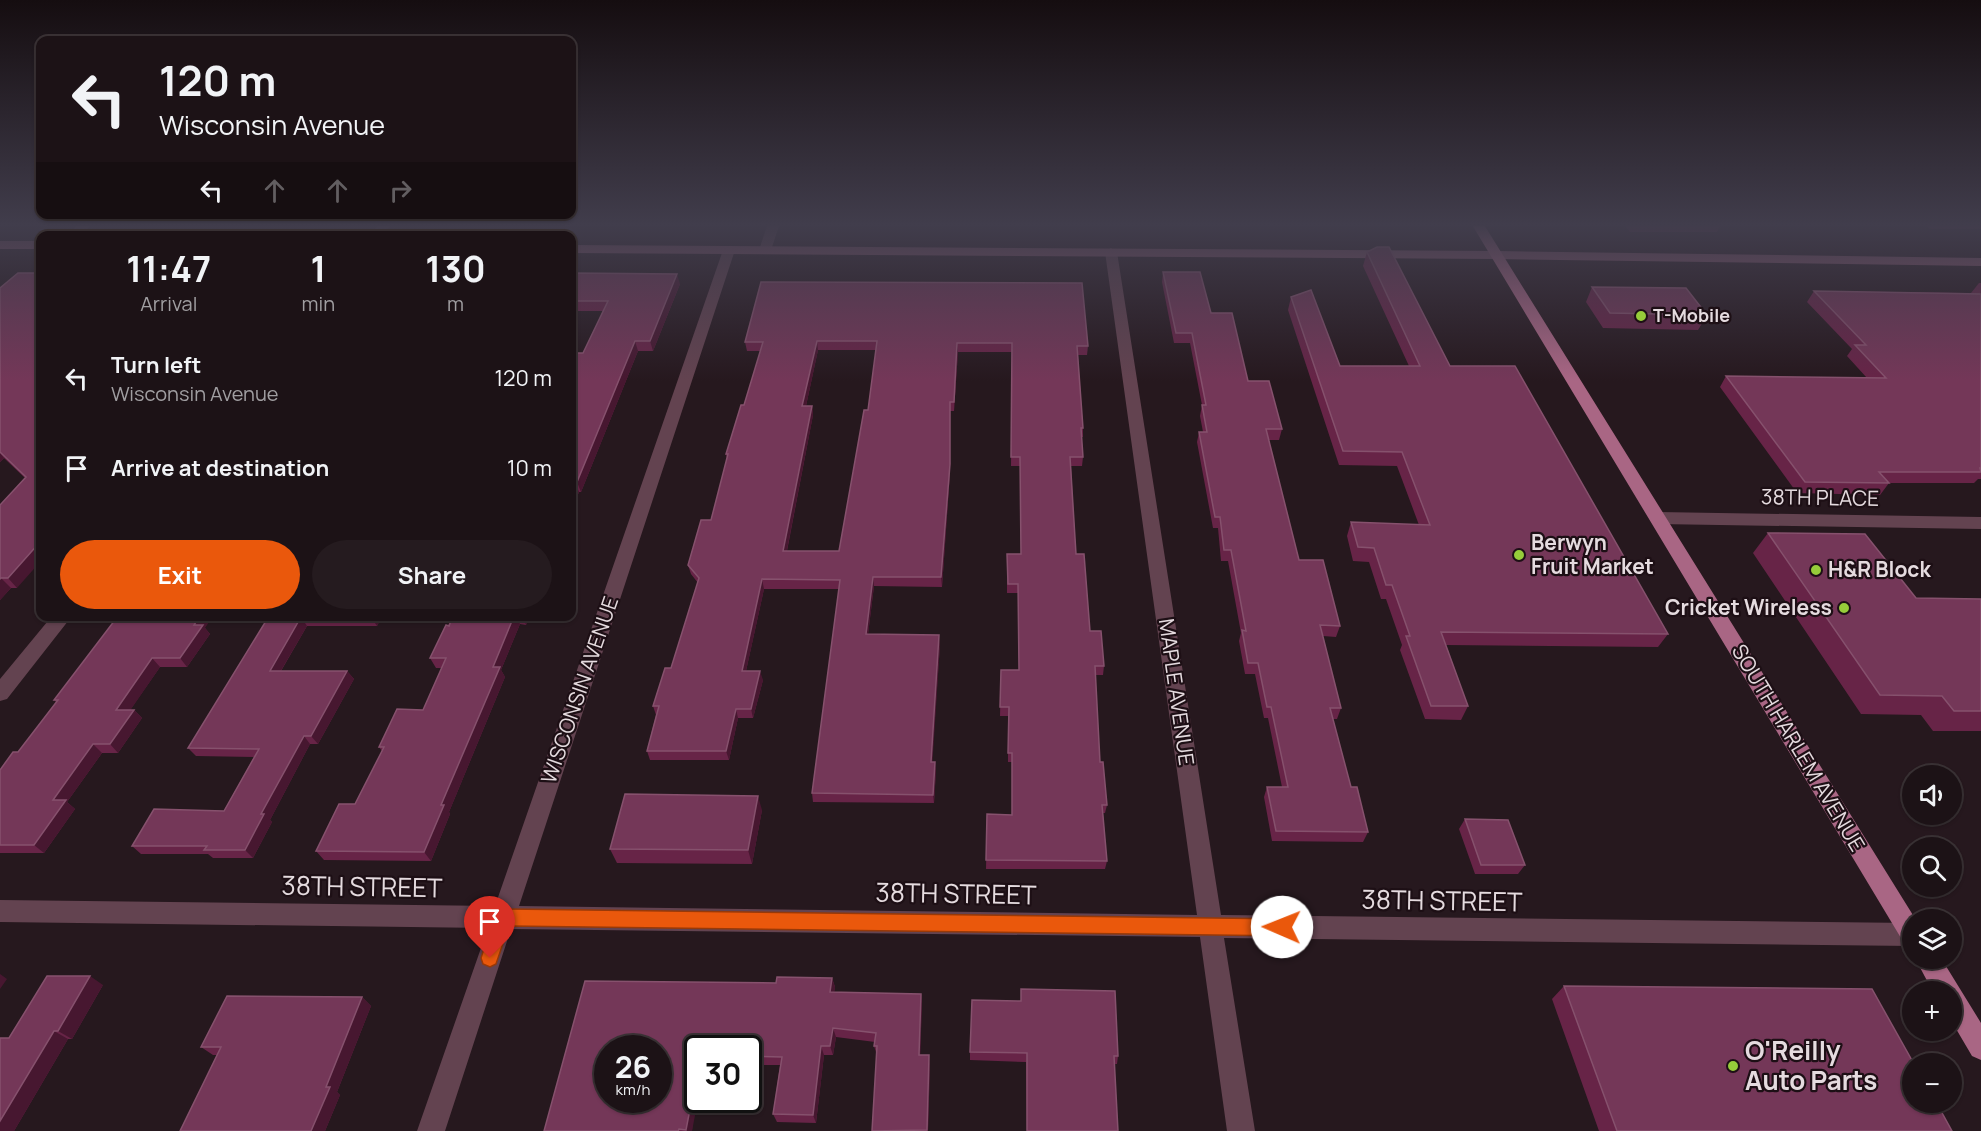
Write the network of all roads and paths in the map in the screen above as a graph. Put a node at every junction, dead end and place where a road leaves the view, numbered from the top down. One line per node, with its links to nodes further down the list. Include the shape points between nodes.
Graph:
1 (720, 276): 9 (street, WISCONSIN AVENUE)
2 (1115, 276): 11 (street, MAPLE AVENUE)
3 (1510, 276): 4 (main road, SOUTH HARLEM AVENUE)
4 (1658, 518): 5 (street, 38TH PLACE); 10 (main road, SOUTH HARLEM AVENUE)
5 (1981, 523)
6 (59, 621): 7 (street)
7 (0, 693)
8 (0, 911): 9 (street, 38TH STREET)
9 (503, 917): 11 (street, 38TH STREET); 15 (street, WISCONSIN AVENUE)
10 (1902, 919)
11 (1211, 926): 12 (street, 38TH STREET); 16 (street, MAPLE AVENUE)
12 (1902, 935)
13 (1962, 1016): 14 (main road)
14 (1981, 1047)
15 (431, 1131)
16 (1241, 1131)

